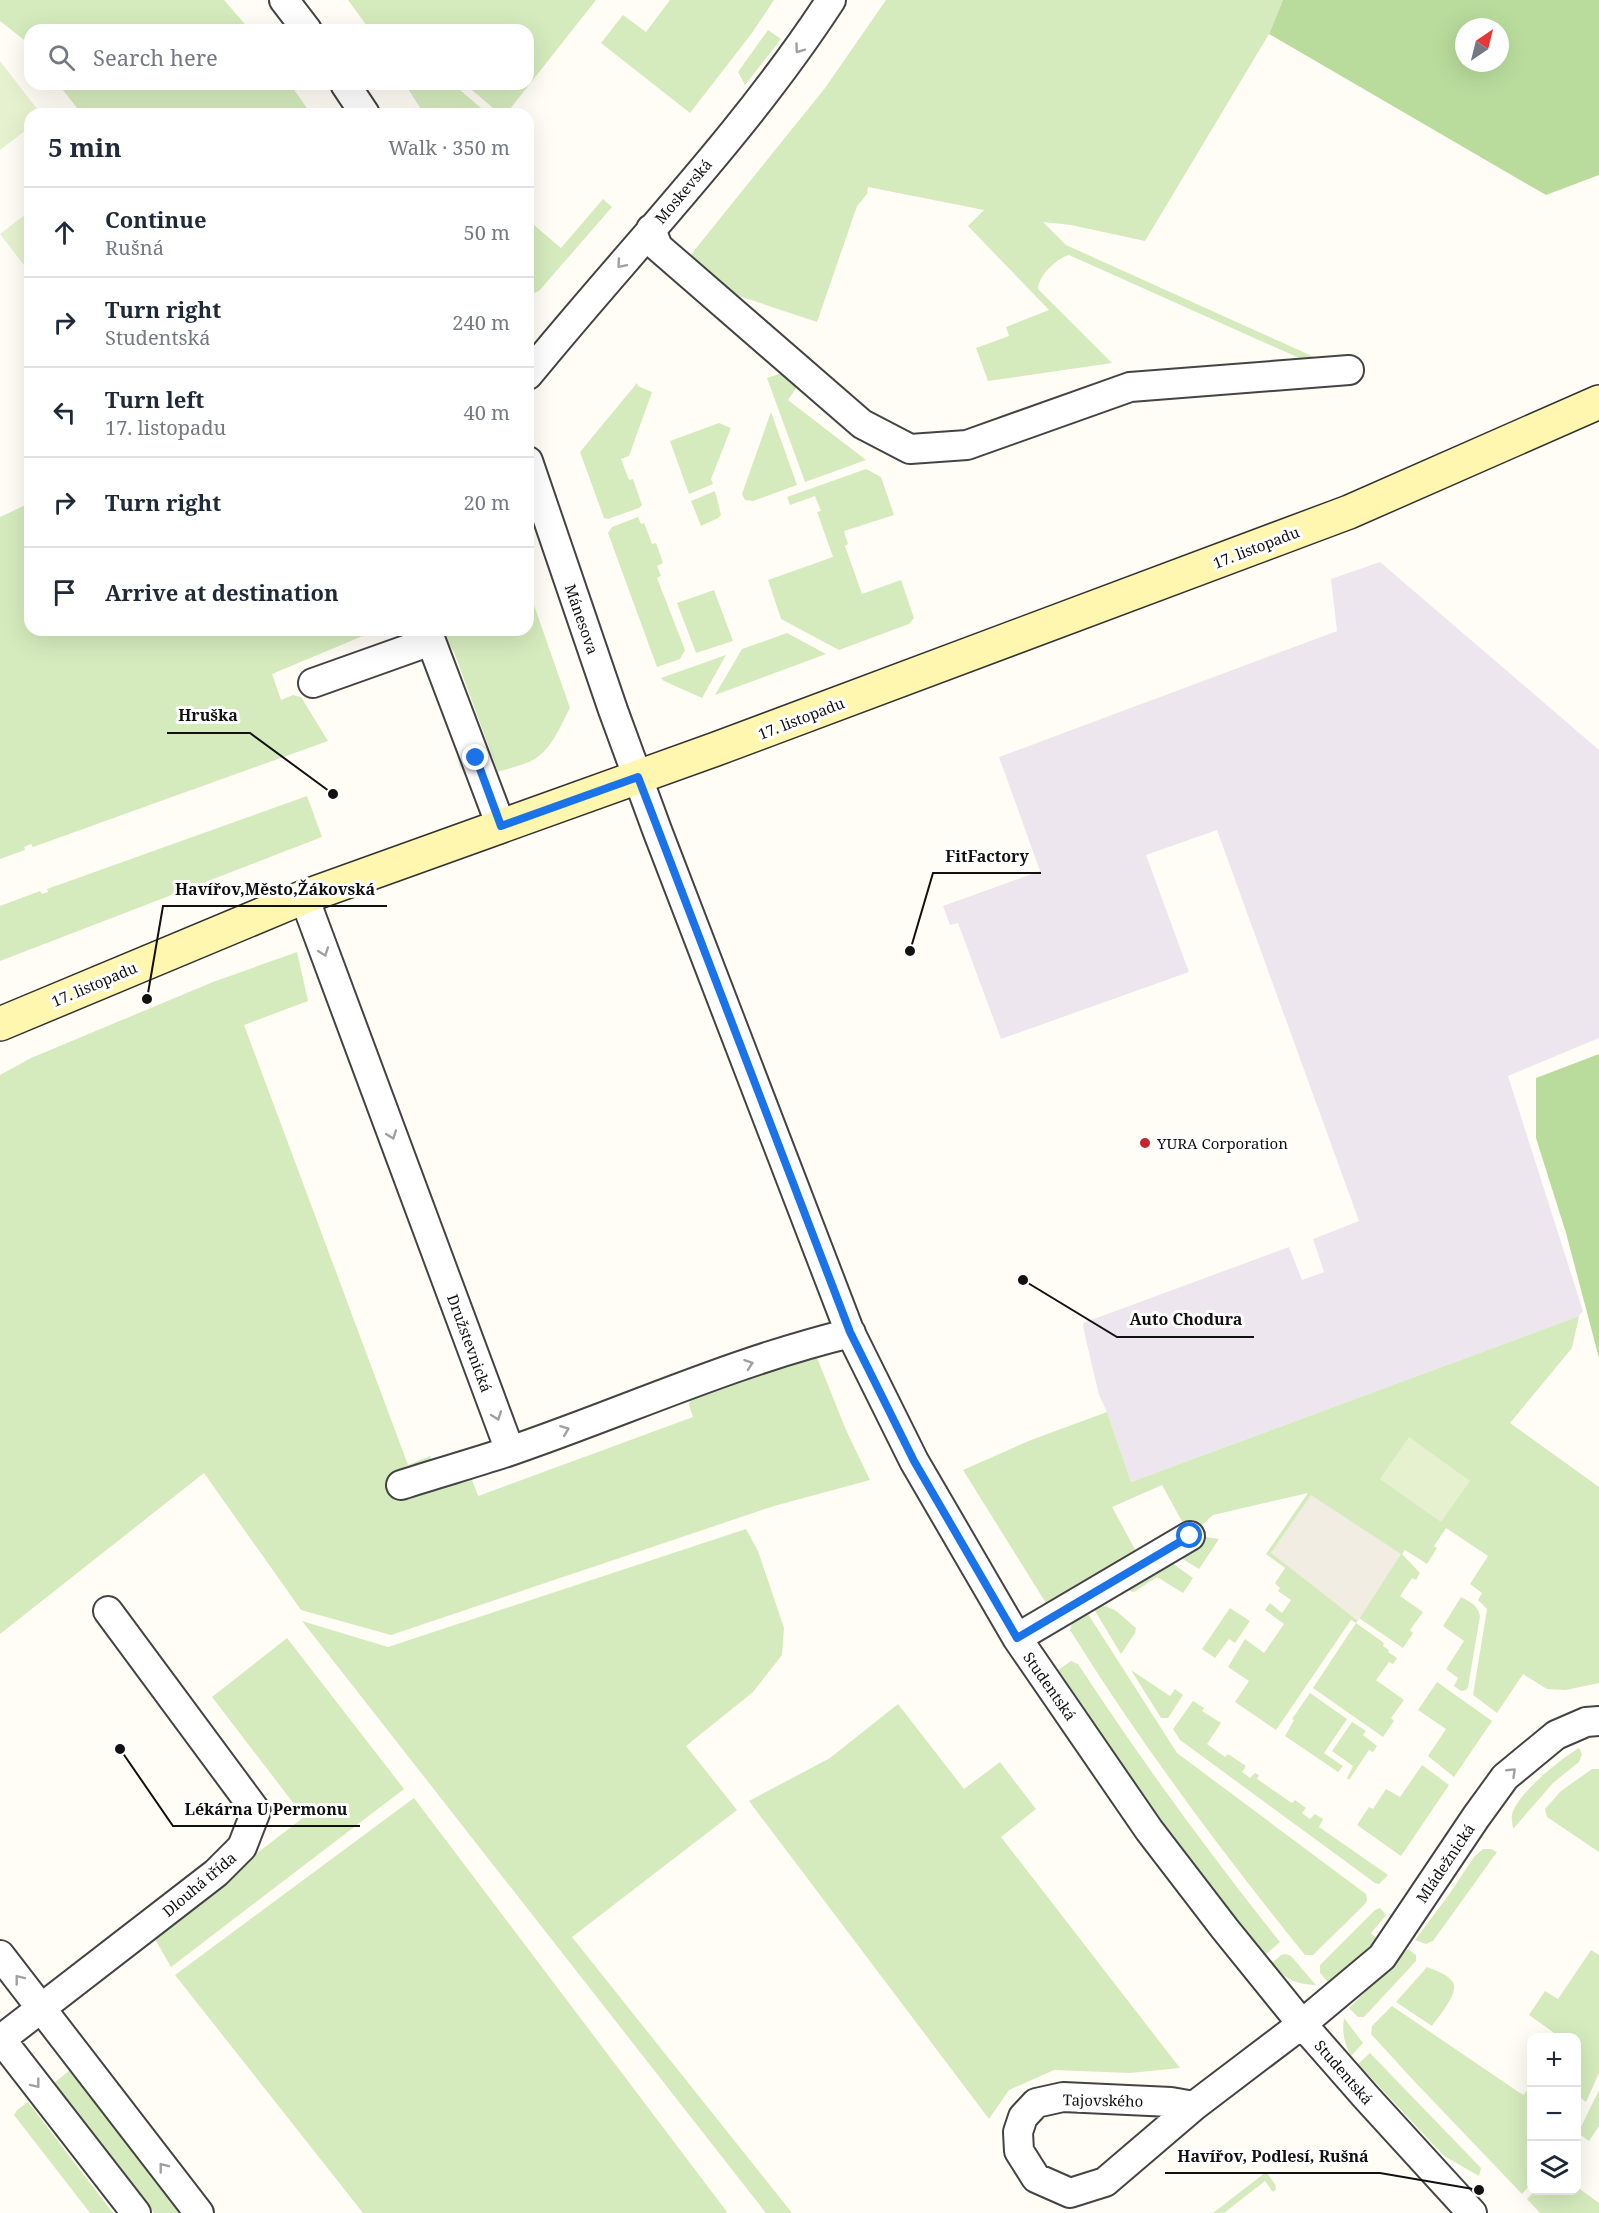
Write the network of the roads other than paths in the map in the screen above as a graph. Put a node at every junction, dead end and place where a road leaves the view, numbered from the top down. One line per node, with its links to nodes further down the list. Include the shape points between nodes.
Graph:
1 (284, 0): 3 (street)
2 (831, 0): 6 (street, Moskevská, one-way to 6, via 760,99)
3 (302, 24)
4 (349, 90): 5 (street)
5 (361, 108)
6 (651, 229): 7 (street, Moskevská, one-way to 7); 8 (street, via 658,247 862,424 910,449 967,445 1130,387)
7 (534, 368)
8 (1349, 370)
9 (1599, 402): 12 (street, 17. listopadu, via 1349,512)
10 (534, 478): 12 (street, Mánesova)
11 (313, 683): 13 (street, via 431,641)
12 (638, 777): 13 (street, 17. listopadu); 16 (street, Studentská)
13 (501, 826): 14 (street, 17. listopadu)
14 (304, 897): 15 (street, 17. listopadu); 17 (street, Družstevnická, one-way to 17)
15 (0, 1024)
16 (850, 1332): 17 (street, one-way to 16, via 694,1382); 21 (street, Studentská, via 914,1461)
17 (510, 1451): 18 (street)
18 (402, 1485)
19 (1190, 1536): 21 (street)
20 (108, 1611): 24 (street, Dlouhá třída, via 256,1811 242,1847 216,1873)
21 (1017, 1638): 25 (street, Studentská, via 1149,1830)
22 (1599, 1721): 25 (street, Mládežnická, one-way to 22, via 1382,1957 1506,1777 1556,1735 1586,1722)
23 (0, 1955): 24 (street, one-way to 23)
24 (41, 2008): 26 (street); 29 (street, one-way to 24)
25 (1302, 2024): 27 (street, Tajovského); 30 (street, Studentská)
26 (0, 2039): 28 (street, one-way to 28)
27 (1194, 2106): 27 (street, Tajovského, via 1106,2182 1070,2193 1036,2178 1019,2151 1018,2132 1023,2117 1036,2103 1063,2097)
28 (136, 2213)
29 (199, 2213)
30 (1472, 2213)

